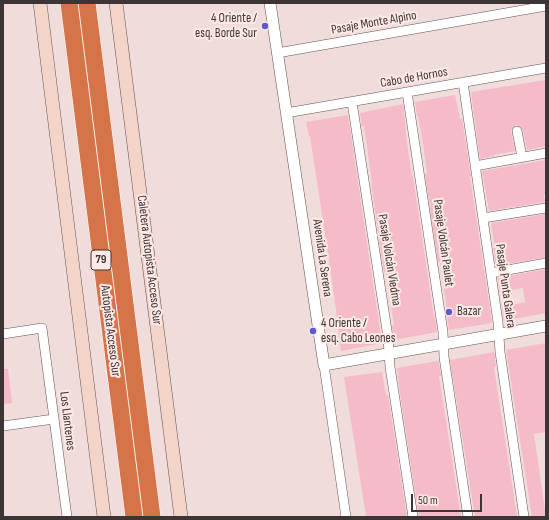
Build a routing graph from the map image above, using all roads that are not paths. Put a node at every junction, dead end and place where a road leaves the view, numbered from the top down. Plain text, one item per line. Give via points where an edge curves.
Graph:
1 (40, 3) edge
2 (68, 3) edge
3 (87, 3) edge
4 (116, 3) edge
5 (270, 3) edge
6 (546, 6) edge
7 (277, 53) junction
8 (546, 68) edge
9 (463, 82) junction
10 (408, 92) junction
11 (352, 102) junction
12 (286, 113) junction
13 (517, 131) dead end
14 (546, 152) edge
15 (522, 157) junction
16 (475, 166) junction
17 (546, 208) edge
18 (483, 218) junction
19 (546, 263) edge
20 (491, 273) junction
21 (546, 326) edge
22 (3, 334) edge
23 (499, 335) junction
24 (444, 344) junction
25 (390, 354) junction
26 (324, 366) junction
27 (54, 419) junction
28 (3, 426) edge
29 (67, 517) edge
30 (104, 517) edge
31 (134, 517) edge
32 (152, 517) edge
33 (181, 517) edge
34 (346, 517) edge
35 (412, 517) edge
36 (468, 517) edge
37 (524, 517) edge

1 - 30 main road
2 - 31 highway, Autopista Acceso Sur / 79
3 - 32 highway, Autopista Acceso Sur / 79
4 - 33 main road, Caletera Autopista Acceso Sur
5 - 7 street, Avenida La Serena
6 - 7 street, Pasaje Monte Alpino
7 - 12 street, Avenida La Serena
8 - 9 street, Cabo de Hornos
9 - 10 street, Cabo de Hornos
9 - 16 street, Pasaje Punta Galera
10 - 11 street, Cabo de Hornos
10 - 24 street, Pasaje Volcán Paulet
11 - 12 street, Cabo de Hornos
11 - 25 street, Pasaje Volcán Viedma
12 - 26 street, Avenida La Serena
13 - 15 street
14 - 15 street
15 - 16 street
16 - 18 street, Pasaje Punta Galera
17 - 18 street
18 - 20 street, Pasaje Punta Galera
19 - 20 street
20 - 23 street, Pasaje Punta Galera
21 - 23 street
22 - 27 street, Los Llantenes via 42,328
23 - 24 street
23 - 37 street, Pasaje Punta Galera
24 - 25 street
24 - 36 street, Pasaje Volcán Paulet
25 - 26 street
25 - 35 street, Pasaje Volcán Viedma
26 - 34 street, Avenida La Serena
27 - 28 street
27 - 29 street, Los Llantenes

